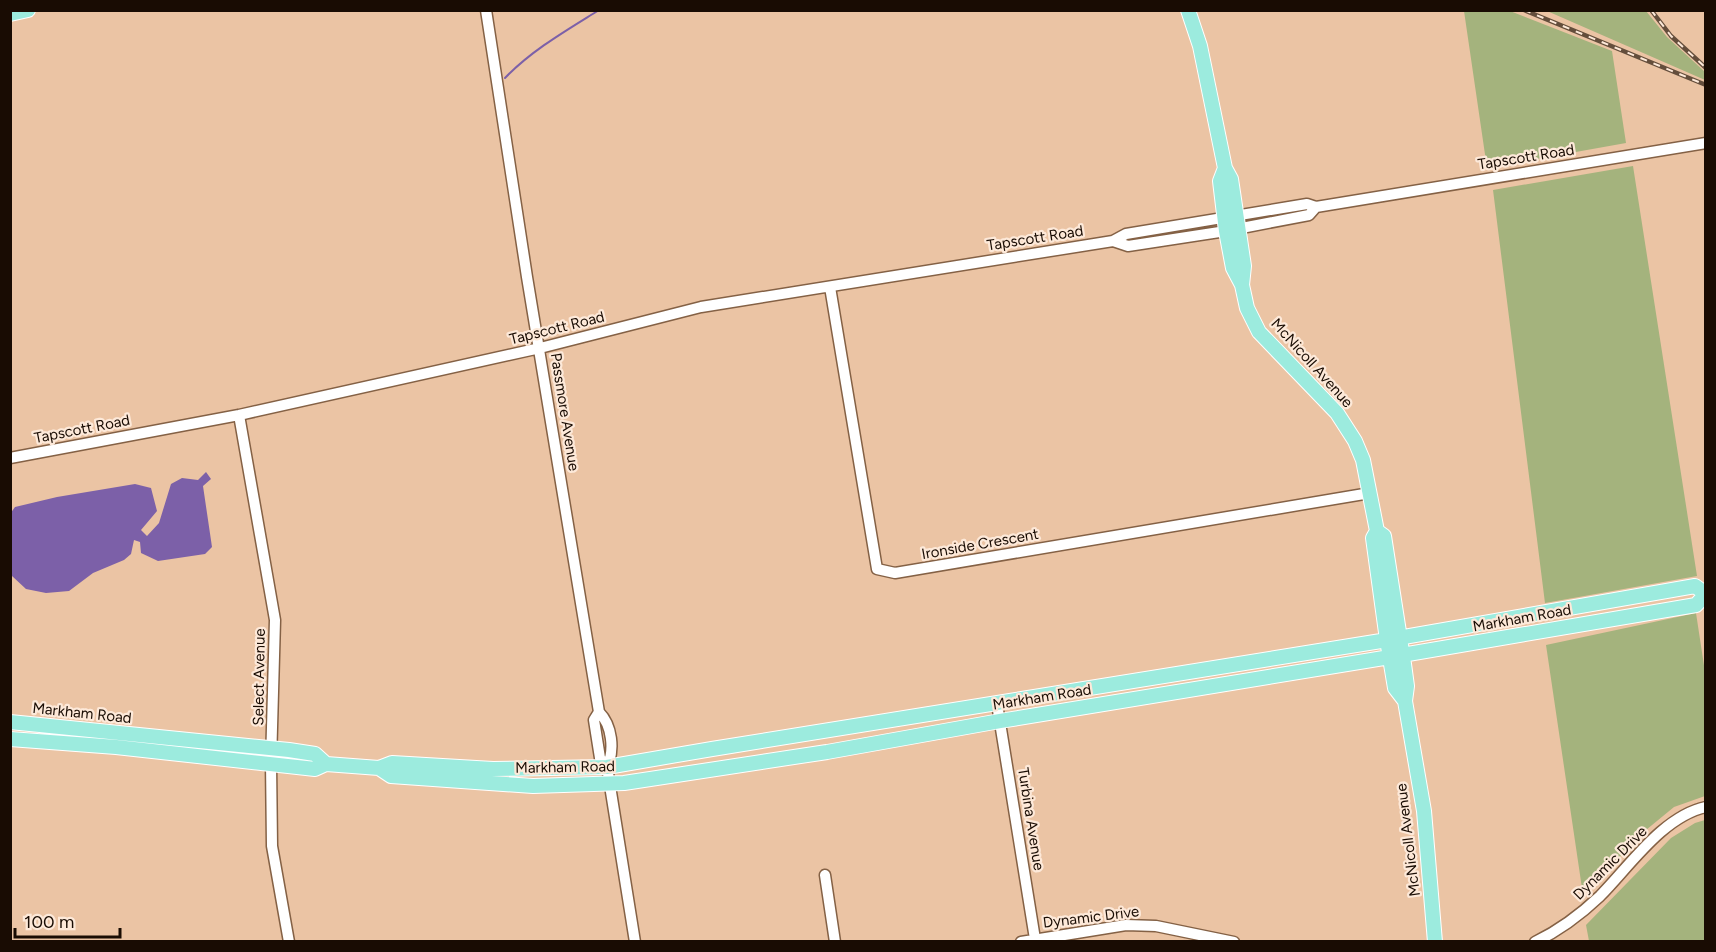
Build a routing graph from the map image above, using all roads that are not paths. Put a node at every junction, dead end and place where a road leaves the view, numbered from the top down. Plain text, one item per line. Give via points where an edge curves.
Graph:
1 (28, 10) edge
2 (486, 10) edge
3 (1188, 10) edge
4 (10, 14) edge
5 (1706, 143) edge
6 (1231, 223) junction
7 (830, 287) junction
8 (540, 348) junction
9 (239, 415) junction
10 (10, 458) edge
11 (1370, 493) junction
12 (1706, 594) edge
13 (1393, 639) junction
14 (1396, 656) junction
15 (997, 704) junction
16 (1000, 721) junction
17 (10, 722) edge
18 (10, 739) edge
19 (272, 748) junction
20 (271, 763) junction
21 (326, 764) junction
22 (607, 767) junction
23 (379, 768) junction
24 (609, 783) junction
25 (1706, 807) edge
26 (825, 875) dead end
27 (1035, 939) junction
28 (289, 942) edge
29 (634, 942) edge
30 (835, 942) edge
31 (1021, 942) edge
32 (1234, 942) edge
33 (1435, 942) edge
34 (1535, 942) edge

1 - 4 main road
2 - 8 street, Passmore Avenue
3 - 6 main road, McNicoll Avenue via 1200,46 1225,168 1231,179
5 - 6 street, Tapscott Road via 1316,207 1307,204
6 - 7 street, Tapscott Road via 1128,246 1113,241
6 - 11 main road, McNicoll Avenue via 1244,266 1242,285 1247,309 1259,332 1337,413 1363,460
7 - 8 street, Tapscott Road via 701,308
7 - 11 street, Ironside Crescent via 877,569 895,573
8 - 9 street, Tapscott Road
8 - 22 street, Passmore Avenue via 599,711 594,720 600,758
9 - 10 street, Tapscott Road
9 - 19 street, Select Avenue via 275,620
11 - 13 main road, McNicoll Avenue via 1377,531 1383,536
12 - 13 main road, Markham Road via 1695,586
12 - 14 main road, Markham Road via 1696,604
13 - 14 main road, McNicoll Avenue
13 - 15 main road, Markham Road
14 - 16 main road, Markham Road
14 - 33 main road, McNicoll Avenue via 1407,687 1405,701 1424,811
15 - 16 street, Turbina Avenue
15 - 22 main road, Markham Road
16 - 24 main road, Markham Road via 827,752
16 - 27 street, Turbina Avenue
17 - 19 main road, Markham Road
18 - 20 main road, Markham Road
19 - 20 street, Select Avenue
19 - 21 main road, Markham Road via 315,754
20 - 21 main road, Markham Road via 315,769
20 - 28 street, Select Avenue via 272,846
21 - 23 main road, Markham Road
22 - 23 main road, Markham Road via 493,769 392,762
22 - 24 street, Passmore Avenue
23 - 24 main road, Markham Road via 391,776 533,786
24 - 29 street, Passmore Avenue
25 - 34 street, Dynamic Drive via 1669,825 1579,915
26 - 30 street
27 - 31 street, Dynamic Drive
27 - 32 street, Dynamic Drive via 1126,925 1156,926

